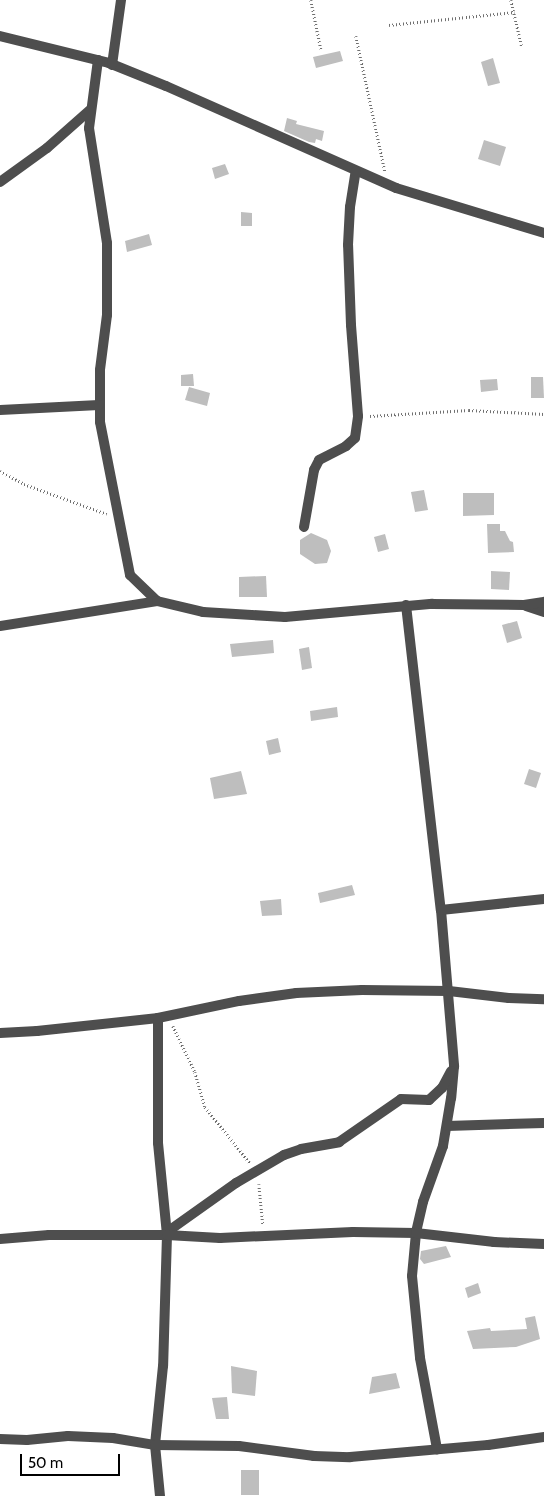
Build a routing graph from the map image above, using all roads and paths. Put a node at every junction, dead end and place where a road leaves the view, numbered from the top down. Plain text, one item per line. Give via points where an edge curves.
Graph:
1 (121, 0) edge
2 (311, 0) edge
3 (511, 0) edge
4 (514, 12) junction
5 (389, 25) dead end
6 (0, 36) edge
7 (356, 36) dead end
8 (320, 48) dead end
9 (522, 48) dead end
10 (98, 60) junction
11 (112, 64) junction
12 (90, 110) junction
13 (356, 172) junction
14 (0, 182) edge
15 (388, 185) junction
16 (544, 233) edge
17 (99, 405) junction
18 (0, 410) edge
19 (544, 414) edge
20 (358, 416) junction
21 (0, 471) edge
22 (118, 518) junction
23 (304, 527) dead end
24 (157, 601) junction
25 (544, 602) edge
26 (406, 605) junction
27 (524, 605) junction
28 (544, 612) edge
29 (0, 626) edge
30 (544, 898) edge
31 (441, 910) junction
32 (449, 991) junction
33 (544, 999) edge
34 (163, 1017) junction
35 (0, 1033) edge
36 (454, 1066) junction
37 (544, 1123) edge
38 (447, 1126) junction
39 (255, 1170) junction
40 (416, 1233) junction
41 (167, 1234) junction
42 (264, 1237) junction
43 (0, 1239) edge
44 (544, 1244) edge
45 (0, 1439) edge
46 (543, 1439) edge
47 (155, 1445) junction
48 (437, 1449) junction
49 (160, 1496) edge

1 - 11 street
2 - 8 path
3 - 4 path
4 - 5 path
4 - 9 path
6 - 10 street
7 - 15 path
10 - 11 street
10 - 12 street
11 - 13 street
12 - 14 street via 47,148
12 - 17 street via 90,142 106,244 106,315
13 - 15 street
13 - 20 street via 348,245
15 - 16 street
17 - 18 street
17 - 22 street
19 - 20 path via 469,410
20 - 23 street via 355,438 316,465
21 - 22 path via 33,488
22 - 24 street via 130,575
24 - 26 street via 203,612 277,617
24 - 29 street
25 - 27 street
26 - 27 street
26 - 31 street
27 - 28 street
30 - 31 street
31 - 32 street
32 - 33 street
32 - 34 street via 296,993
32 - 36 street
34 - 35 street
34 - 39 path via 195,1072 205,1107
34 - 41 street via 158,1143
36 - 38 street
36 - 39 street via 442,1088 430,1100 401,1099 339,1142 301,1149
37 - 38 street
38 - 40 street
39 - 41 street
39 - 42 path via 261,1190
40 - 42 street via 353,1232
40 - 44 street
40 - 48 street via 412,1276 415,1316
41 - 42 street
41 - 43 street via 49,1235
41 - 47 street via 163,1366
45 - 47 street via 68,1436 114,1438
46 - 48 street
47 - 48 street via 239,1446 314,1456 350,1457
47 - 49 street

